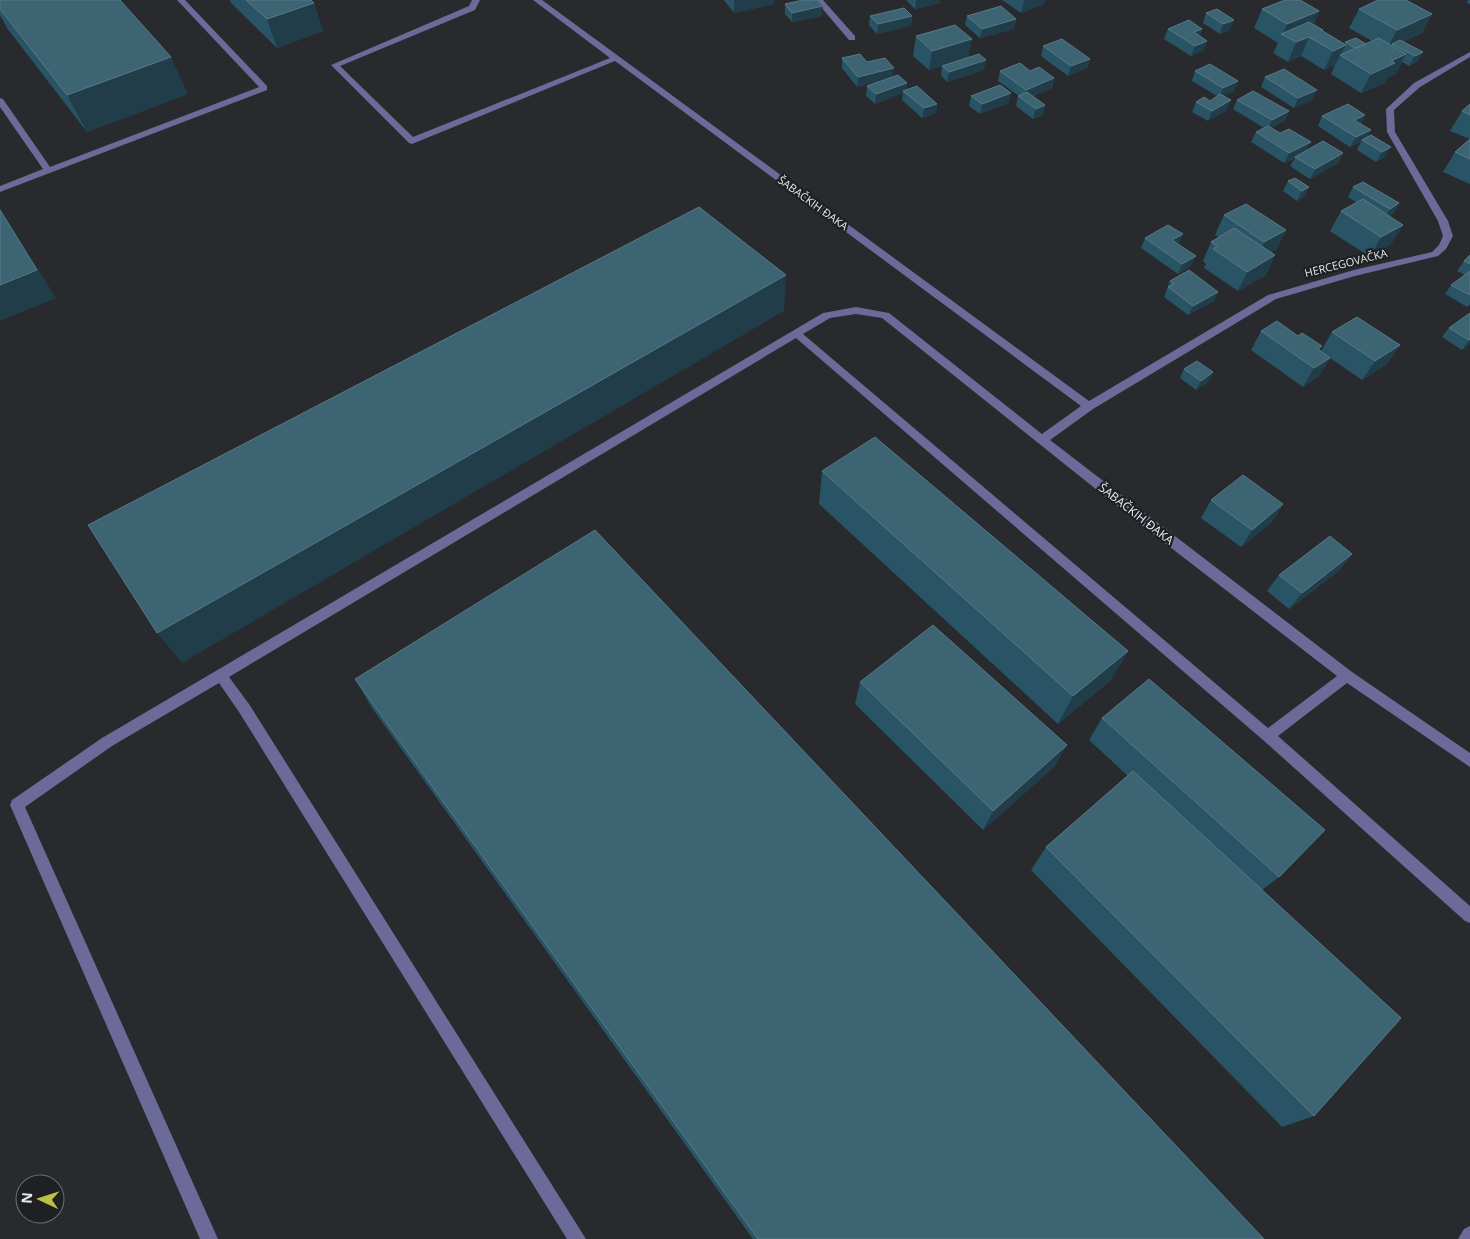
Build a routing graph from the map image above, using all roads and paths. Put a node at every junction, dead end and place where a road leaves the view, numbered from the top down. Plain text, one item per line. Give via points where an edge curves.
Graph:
1 (181, 0) edge
2 (476, 0) edge
3 (537, 0) edge
4 (819, 0) edge
5 (852, 38) dead end
6 (1470, 54) edge
7 (617, 58) junction
8 (0, 101) edge
9 (48, 170) junction
10 (0, 190) edge
11 (797, 334) junction
12 (1089, 406) junction
13 (1043, 439) junction
14 (221, 675) junction
15 (1347, 676) junction
16 (1268, 736) junction
17 (1470, 761) edge
18 (1470, 916) edge
19 (1470, 1235) edge
20 (208, 1239) edge
21 (577, 1239) edge
22 (1467, 1239) edge

1 - 9 street via 264,88
2 - 7 street via 472,8 335,65 412,141
3 - 7 street, ŠABAČKIH ĐAKA
4 - 5 street
6 - 12 street, HERCEGOVAČKA via 1419,85 1390,109 1391,132 1443,221 1448,236 1443,247 1435,254 1272,297
7 - 12 street, ŠABAČKIH ĐAKA
8 - 9 street
9 - 10 street
11 - 13 street, ŠABAČKIH ĐAKA via 827,315 841,311 870,310 885,315
11 - 14 street, ŠABAČKIH ĐAKA
11 - 16 street
12 - 13 street, HERCEGOVAČKA
13 - 15 street, ŠABAČKIH ĐAKA via 1126,507
14 - 20 street, ŠABAČKIH ĐAKA via 107,742 16,805
14 - 21 street
15 - 16 street
15 - 17 street, ŠABAČKIH ĐAKA
16 - 18 street
19 - 22 street

